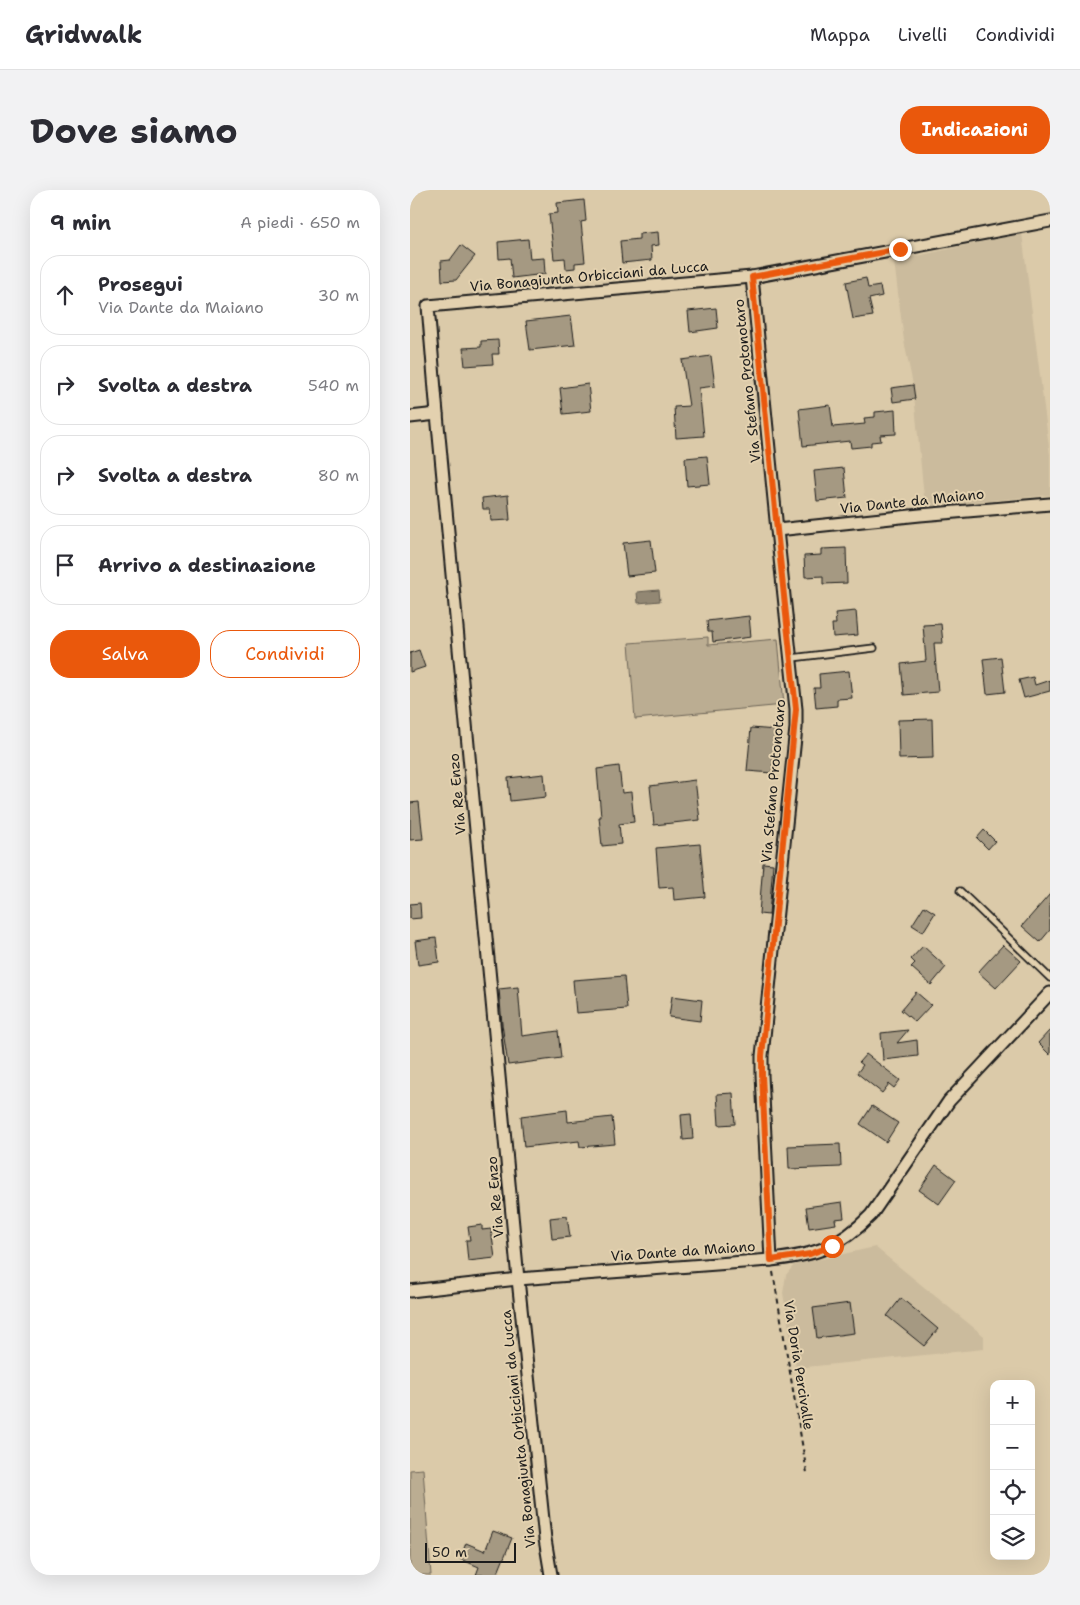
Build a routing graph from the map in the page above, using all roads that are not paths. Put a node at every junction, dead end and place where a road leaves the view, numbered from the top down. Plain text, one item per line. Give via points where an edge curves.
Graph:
1 (1050, 221) edge
2 (752, 277) junction
3 (428, 306) joint
4 (437, 414) junction
5 (410, 417) edge
6 (1050, 504) edge
7 (777, 530) junction
8 (874, 648) dead end
9 (792, 658) junction
10 (960, 891) dead end
11 (1050, 978) edge
12 (1050, 993) edge
13 (771, 1260) junction
14 (518, 1279) junction
15 (410, 1292) edge
16 (551, 1575) edge

1 - 2 street, Via Bonagiunta Orbicciani da Lucca
2 - 3 street, Via Bonagiunta Orbicciani da Lucca
2 - 7 street, Via Stefano Protonotaro
3 - 4 street, Via Re Enzo
4 - 5 street
4 - 14 street, Via Re Enzo
6 - 7 street, Via Dante da Maiano
7 - 9 street, Via Stefano Protonotaro
8 - 9 lane
9 - 13 street, Via Stefano Protonotaro via 796,728 762,1056
10 - 11 lane
12 - 13 street, Via Dante da Maiano via 949,1101 871,1215 857,1229 832,1246 810,1254
13 - 14 street, Via Dante da Maiano
14 - 15 street, Via Dante da Maiano
14 - 16 street, Via Bonagiunta Orbicciani da Lucca

